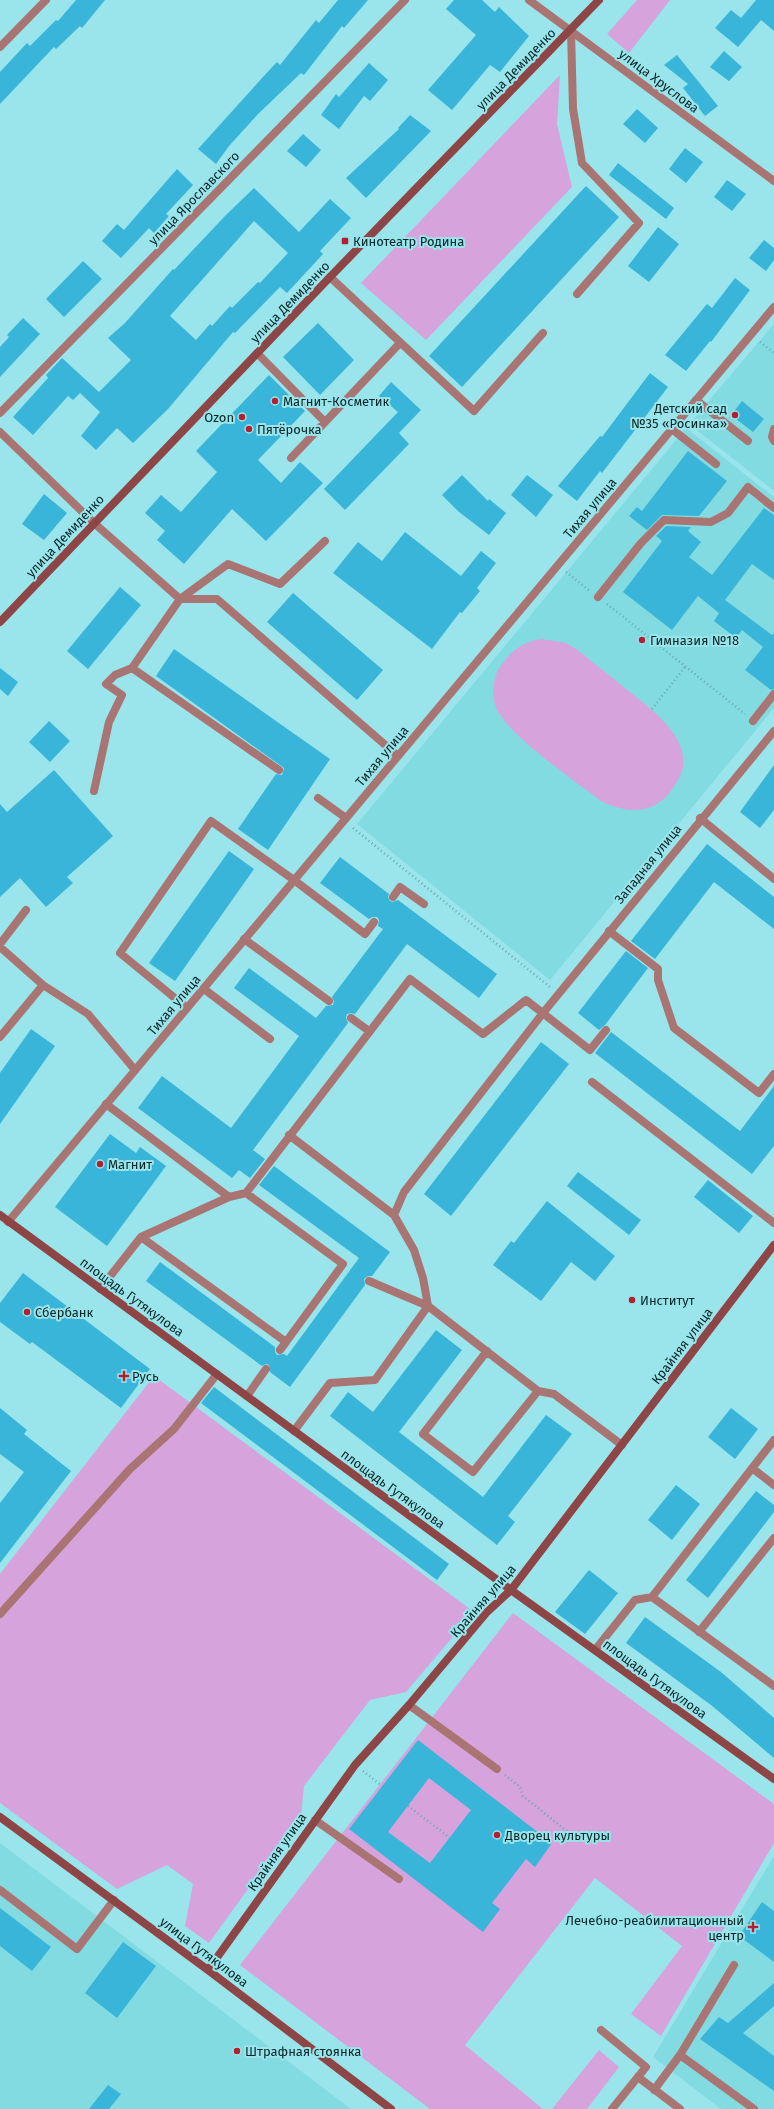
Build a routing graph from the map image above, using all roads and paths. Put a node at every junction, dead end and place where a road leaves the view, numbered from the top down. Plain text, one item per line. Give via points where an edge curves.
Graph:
1 (46, 0) edge
2 (405, 0) edge
3 (529, 0) edge
4 (599, 0) edge
5 (571, 30) junction
6 (0, 47) edge
7 (774, 181) edge
8 (330, 277) junction
9 (577, 294) dead end
10 (774, 307) edge
11 (543, 333) dead end
12 (756, 339) dead end
13 (400, 343) junction
14 (257, 353) junction
15 (774, 353) edge
16 (696, 400) junction
17 (0, 413) edge
18 (325, 422) junction
19 (672, 429) junction
20 (774, 429) edge
21 (0, 432) edge
22 (774, 440) edge
23 (748, 441) dead end
24 (291, 458) dead end
25 (716, 464) dead end
26 (774, 508) edge
27 (94, 523) junction
28 (325, 541) dead end
29 (558, 565) junction
30 (598, 597) junction
31 (180, 599) junction
32 (0, 622) edge
33 (685, 667) junction
34 (132, 668) junction
35 (774, 694) edge
36 (652, 709) dead end
37 (753, 721) joint
38 (774, 731) edge
39 (398, 756) junction
40 (279, 770) dead end
41 (94, 791) dead end
42 (318, 798) dead end
43 (346, 818) junction
44 (700, 818) junction
45 (351, 826) dead end
46 (774, 879) edge
47 (294, 880) junction
48 (393, 897) dead end
49 (424, 904) dead end
50 (26, 910) dead end
51 (374, 922) dead end
52 (609, 931) junction
53 (244, 939) junction
54 (0, 946) edge
55 (43, 984) junction
56 (551, 988) dead end
57 (204, 989) junction
58 (329, 1001) dead end
59 (187, 1008) junction
60 (543, 1013) junction
61 (352, 1018) dead end
62 (606, 1030) dead end
63 (369, 1031) junction
64 (0, 1037) edge
65 (270, 1039) dead end
66 (135, 1070) junction
67 (774, 1074) edge
68 (592, 1082) dead end
69 (106, 1104) junction
70 (289, 1135) junction
71 (246, 1193) junction
72 (229, 1197) junction
73 (0, 1215) edge
74 (394, 1215) junction
75 (8, 1222) junction
76 (774, 1223) edge
77 (141, 1237) junction
78 (774, 1245) edge
79 (343, 1264) junction
80 (351, 1268) dead end
81 (368, 1281) dead end
82 (100, 1289) junction
83 (428, 1306) junction
84 (286, 1342) junction
85 (280, 1350) dead end
86 (487, 1351) junction
87 (266, 1369) dead end
88 (217, 1374) junction
89 (538, 1391) junction
90 (247, 1396) junction
91 (294, 1431) junction
92 (774, 1440) edge
93 (622, 1445) junction
94 (752, 1468) junction
95 (774, 1485) edge
96 (774, 1538) edge
97 (511, 1590) junction
98 (652, 1597) junction
99 (0, 1614) edge
100 (699, 1632) junction
101 (595, 1650) junction
102 (774, 1686) edge
103 (409, 1705) junction
104 (355, 1765) junction
105 (497, 1769) joint
106 (774, 1779) edge
107 (382, 1786) dead end
108 (408, 1806) dead end
109 (0, 1817) edge
110 (315, 1820) junction
111 (450, 1838) dead end
112 (578, 1840) dead end
113 (400, 1879) dead end
114 (0, 1890) edge
115 (114, 1900) junction
116 (734, 1965) dead end
117 (208, 1970) junction
118 (601, 2030) dead end
119 (680, 2055) junction
120 (638, 2077) junction
121 (654, 2090) junction
122 (391, 2109) edge
123 (612, 2109) edge
124 (680, 2109) edge
125 (754, 2109) edge

1 - 6 street
2 - 17 street, улица Ярославского
3 - 5 street, улица Хруслова
4 - 5 street, улица Демиденко
5 - 7 street, улица Хруслова
5 - 8 street, улица Демиденко
5 - 9 street via 573,109 582,163 639,223
8 - 13 street
8 - 14 street, улица Демиденко
10 - 16 street, Тихая улица
11 - 13 street via 474,412
12 - 15 path
13 - 18 street
14 - 18 street
14 - 27 street, улица Демиденко
16 - 19 street, Тихая улица
16 - 23 street
18 - 24 street
19 - 25 street
19 - 29 street, Тихая улица
20 - 22 street
21 - 27 street
26 - 30 street via 748,487 728,513 711,522 664,520 641,543
27 - 31 street
27 - 32 street, улица Демиденко
28 - 31 street via 280,584 228,564
29 - 30 path
29 - 39 street, Тихая улица
30 - 33 path
31 - 34 street
31 - 39 street via 217,599
33 - 36 path
33 - 37 path
34 - 40 street
34 - 41 street via 115,675 106,684 122,695 109,722
35 - 37 street
38 - 44 street, Западная улица
39 - 43 street, Тихая улица
42 - 43 street
43 - 47 street, Тихая улица
44 - 46 street
44 - 52 street, Западная улица
45 - 56 path
47 - 51 street via 365,934
47 - 53 street, Тихая улица
47 - 59 street via 211,821 120,953
48 - 49 street via 400,887
50 - 54 street
52 - 60 street, Западная улица
52 - 67 street via 658,969 658,980 674,1028 759,1093
53 - 57 street, Тихая улица
53 - 58 street
54 - 55 street
55 - 64 street
55 - 66 street via 88,1014
57 - 59 street, Тихая улица
57 - 65 street
59 - 66 street, Тихая улица
60 - 62 street via 590,1050
60 - 63 street via 526,1000 483,1034 410,979
60 - 74 street, Западная улица via 404,1192
61 - 63 street
63 - 70 street
66 - 69 street, Тихая улица
68 - 76 street
69 - 72 street
69 - 75 street, Тихая улица
70 - 71 street
70 - 74 street
71 - 72 street
71 - 79 street
72 - 77 street
73 - 75 street, площадь Гутякулова
74 - 83 street via 414,1250
75 - 82 street, площадь Гутякулова
77 - 82 street
77 - 84 street
78 - 93 street, Крайняя улица
79 - 80 street
79 - 84 street
81 - 83 street
82 - 88 street, площадь Гутякулова
83 - 86 street
83 - 91 street via 375,1380 330,1383
84 - 85 street
86 - 89 street
86 - 89 street via 423,1434 473,1472
87 - 90 street
88 - 90 street, площадь Гутякулова
88 - 99 street via 174,1429 130,1469
89 - 93 street via 554,1394
90 - 91 street, площадь Гутякулова
91 - 97 street, площадь Гутякулова
92 - 94 street
93 - 97 street, Крайняя улица
94 - 95 street
94 - 98 street
96 - 100 street
97 - 101 street, площадь Гутякулова
97 - 103 street, Крайняя улица via 487,1612
98 - 100 street
98 - 101 street via 635,1600
100 - 102 street
101 - 106 street, площадь Гутякулова
103 - 104 street, Крайняя улица
103 - 105 street
104 - 107 path
104 - 110 street, Крайняя улица
105 - 112 path via 520,1787 523,1796
108 - 111 path
109 - 115 street, улица Гутякулова
110 - 113 street
110 - 117 street, Крайняя улица
114 - 115 street via 77,1949
115 - 117 street, улица Гутякулова
116 - 119 street
117 - 122 street, улица Гутякулова
118 - 120 street via 646,2067
119 - 121 street
119 - 125 street
120 - 121 street
120 - 123 street
121 - 124 street

